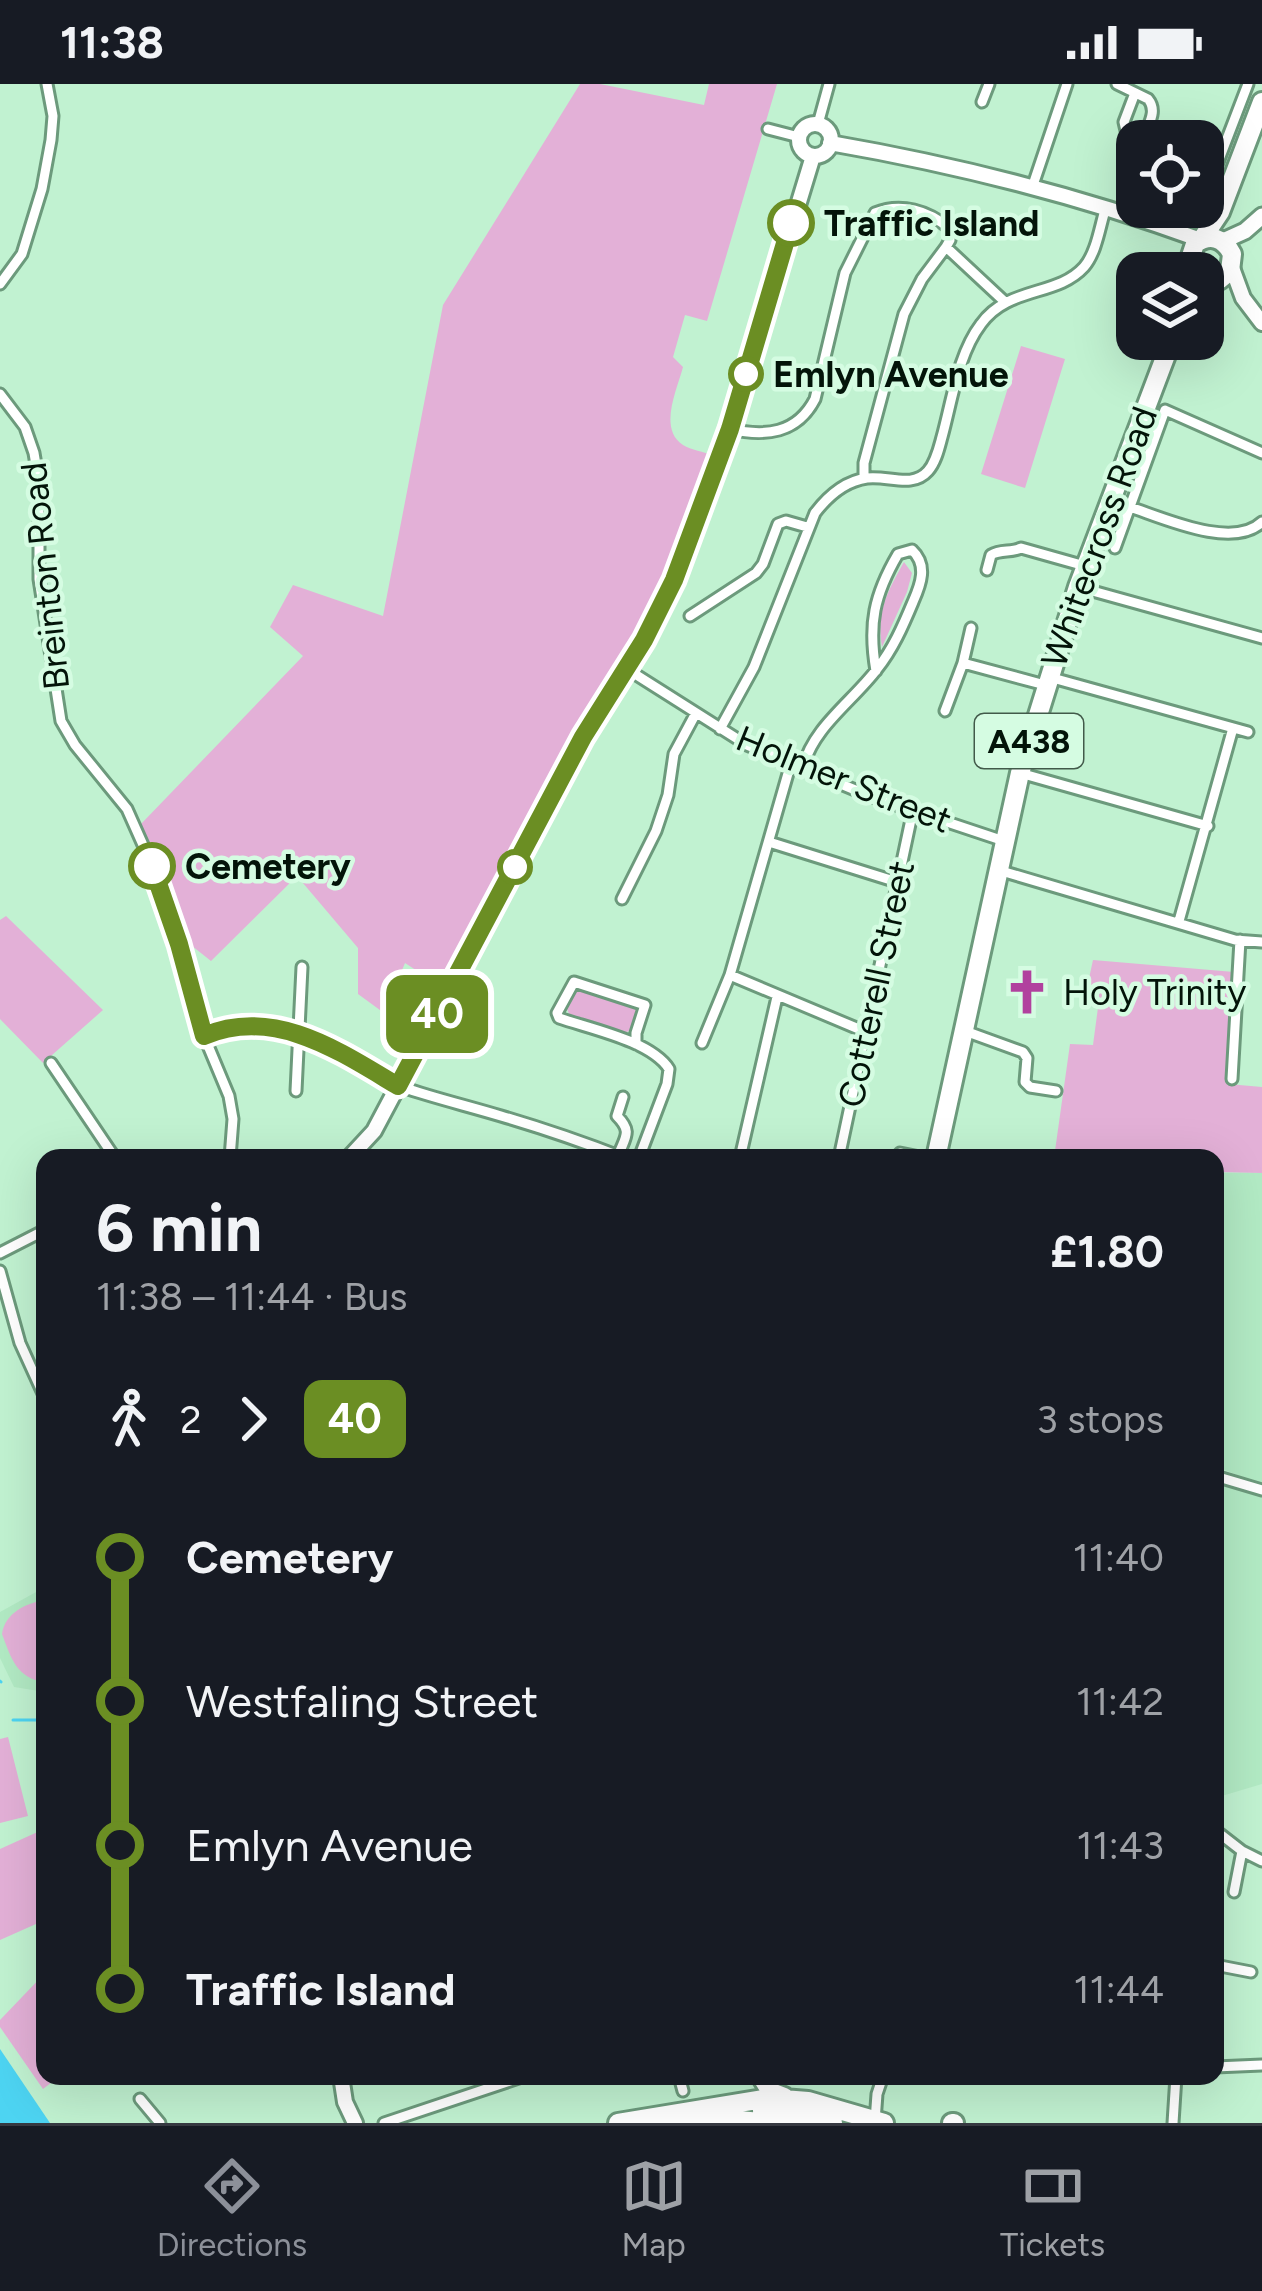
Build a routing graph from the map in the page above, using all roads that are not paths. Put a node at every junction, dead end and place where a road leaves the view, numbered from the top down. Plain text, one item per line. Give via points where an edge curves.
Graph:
1 (47, 84) edge
2 (829, 84) edge
3 (989, 84) edge
4 (1067, 84) edge
5 (1117, 84) edge
6 (1249, 84) edge
7 (1135, 94) junction
8 (982, 102) dead end
9 (1262, 102) edge
10 (818, 124) junction
11 (768, 129) dead end
12 (799, 137) junction
13 (830, 143) junction
14 (1224, 147) edge
15 (813, 156) junction
16 (1033, 185) junction
17 (1106, 206) junction
18 (1116, 209) edge
19 (1262, 216) edge
20 (1169, 228) edge
21 (946, 247) junction
22 (1196, 252) edge
23 (1211, 252) edge
24 (1220, 252) edge
25 (1224, 279) edge
26 (0, 284) edge
27 (1005, 302) junction
28 (1262, 323) edge
29 (1166, 360) edge
30 (0, 394) edge
31 (730, 429) junction
32 (1262, 453) edge
33 (1139, 454) junction
34 (864, 478) junction
35 (1130, 507) junction
36 (1262, 522) edge
37 (807, 527) junction
38 (1115, 548) dead end
39 (1086, 566) junction
40 (987, 570) dead end
41 (1078, 587) junction
42 (690, 616) dead end
43 (970, 628) dead end
44 (1262, 638) edge
45 (963, 663) junction
46 (627, 669) junction
47 (876, 670) junction
48 (1047, 681) junction
49 (945, 711) dead end
50 (696, 713) junction
51 (1233, 728) junction
52 (720, 729) junction
53 (1248, 732) dead end
54 (797, 765) junction
55 (1020, 773) junction
56 (913, 810) junction
57 (1208, 826) junction
58 (1004, 841) junction
59 (769, 842) junction
60 (998, 871) junction
61 (897, 882) junction
62 (622, 899) dead end
63 (1179, 921) junction
64 (1238, 940) junction
65 (1262, 941) edge
66 (302, 967) dead end
67 (730, 975) junction
68 (777, 997) junction
69 (964, 1031) junction
70 (866, 1032) junction
71 (299, 1033) junction
72 (204, 1036) junction
73 (702, 1043) dead end
74 (636, 1045) junction
75 (51, 1063) dead end
76 (1232, 1079) dead end
77 (398, 1086) junction
78 (296, 1090) dead end
79 (1056, 1091) dead end
80 (623, 1097) dead end
81 (109, 1149) edge
82 (231, 1149) edge
83 (358, 1149) edge
84 (587, 1149) edge
85 (623, 1149) edge
86 (642, 1149) edge
87 (742, 1149) edge
88 (841, 1149) edge
89 (938, 1149) edge
90 (36, 1235) edge
91 (0, 1253) edge
92 (0, 1271) edge
93 (36, 1378) edge
94 (1224, 1479) edge
95 (1262, 1490) edge
96 (1224, 1837) edge
97 (1242, 1851) junction
98 (1262, 1861) edge
99 (1231, 1884) dead end
100 (1224, 1967) edge
101 (1251, 1972) dead end
102 (1262, 2065) edge
103 (1224, 2067) edge
104 (342, 2085) edge
105 (498, 2085) edge
106 (681, 2085) edge
107 (750, 2085) edge
108 (767, 2085) edge
109 (880, 2085) edge
110 (1175, 2085) edge
111 (683, 2091) dead end
112 (140, 2099) dead end
113 (789, 2099) junction
114 (750, 2100) junction
115 (879, 2122) edge
116 (160, 2123) edge
117 (355, 2123) edge
118 (385, 2123) edge
119 (618, 2123) edge
120 (674, 2123) edge
121 (773, 2123) edge
122 (833, 2123) edge
123 (1173, 2123) edge

1 - 26 street via 51,140 41,189 22,254
2 - 10 street
3 - 8 street
4 - 16 street
5 - 7 street
6 - 14 street
7 - 7 street via 1153,112 1136,138 1124,122
9 - 23 highway
10 - 12 street
10 - 13 street
11 - 12 street
12 - 15 street
13 - 15 street
13 - 16 street
15 - 31 street
16 - 17 street
17 - 18 street
17 - 27 street via 1083,268
19 - 24 main road
20 - 22 street
21 - 27 street
21 - 31 street via 949,228 934,216 899,208 875,213 845,273 810,408 780,431
21 - 34 street via 904,314
25 - 28 street
27 - 34 street via 969,345 926,474
29 - 33 highway, Whitecross Road / A438
30 - 72 street, Breinton Road via 34,453 39,579 61,721 127,809 155,872
31 - 46 street via 674,580
32 - 33 street via 1165,410
33 - 35 street
33 - 39 highway, Whitecross Road / A438
34 - 37 street via 824,501
35 - 36 street via 1219,532 1243,533
35 - 38 street
37 - 42 street via 778,524 756,573
37 - 52 street via 754,667
39 - 40 street via 1021,548 997,551
39 - 41 highway, Whitecross Road / A438
41 - 44 street
41 - 48 highway, Whitecross Road / A438
43 - 45 street
45 - 48 street
45 - 49 street
46 - 50 street, Holmer Street
46 - 77 street
47 - 47 street via 877,597 898,554 912,550 922,561 918,591
47 - 54 street
48 - 51 street
48 - 55 highway, Whitecross Road / A438
50 - 52 street, Holmer Street
50 - 62 street via 674,754 656,831
51 - 53 street
51 - 57 street
52 - 54 street, Holmer Street
54 - 56 street, Holmer Street
54 - 59 street
55 - 57 street
55 - 58 highway, Whitecross Road / A438
56 - 58 street, Holmer Street
56 - 61 street, Cotterell Street
57 - 63 street
58 - 60 highway, Whitecross Road / A438
59 - 61 street
59 - 67 street
60 - 63 street
60 - 69 highway, Whitecross Road / A438
61 - 70 street, Cotterell Street
63 - 64 street
64 - 65 street
64 - 76 street
66 - 71 street
67 - 68 street
67 - 73 street
68 - 70 street
68 - 87 street
69 - 79 street via 1024,1052 1025,1082
69 - 89 highway, Whitecross Road / A438
70 - 88 street, Cotterell Street
71 - 72 street via 253,1026
71 - 77 street
71 - 78 street
72 - 82 street, Breinton Road via 229,1096
74 - 74 street via 557,1016 574,982 645,1005
74 - 86 street via 669,1069
75 - 81 street
77 - 83 street
77 - 84 street
80 - 85 street
90 - 91 street
92 - 93 street
94 - 95 street
96 - 97 street
97 - 98 street
97 - 99 street
100 - 101 street
102 - 103 street
104 - 117 street
105 - 118 street
106 - 111 street
107 - 114 highway
108 - 113 highway
109 - 115 street
110 - 123 street
112 - 116 street
113 - 114 highway
113 - 115 highway
114 - 119 highway
114 - 122 highway via 764,2111
120 - 121 highway

